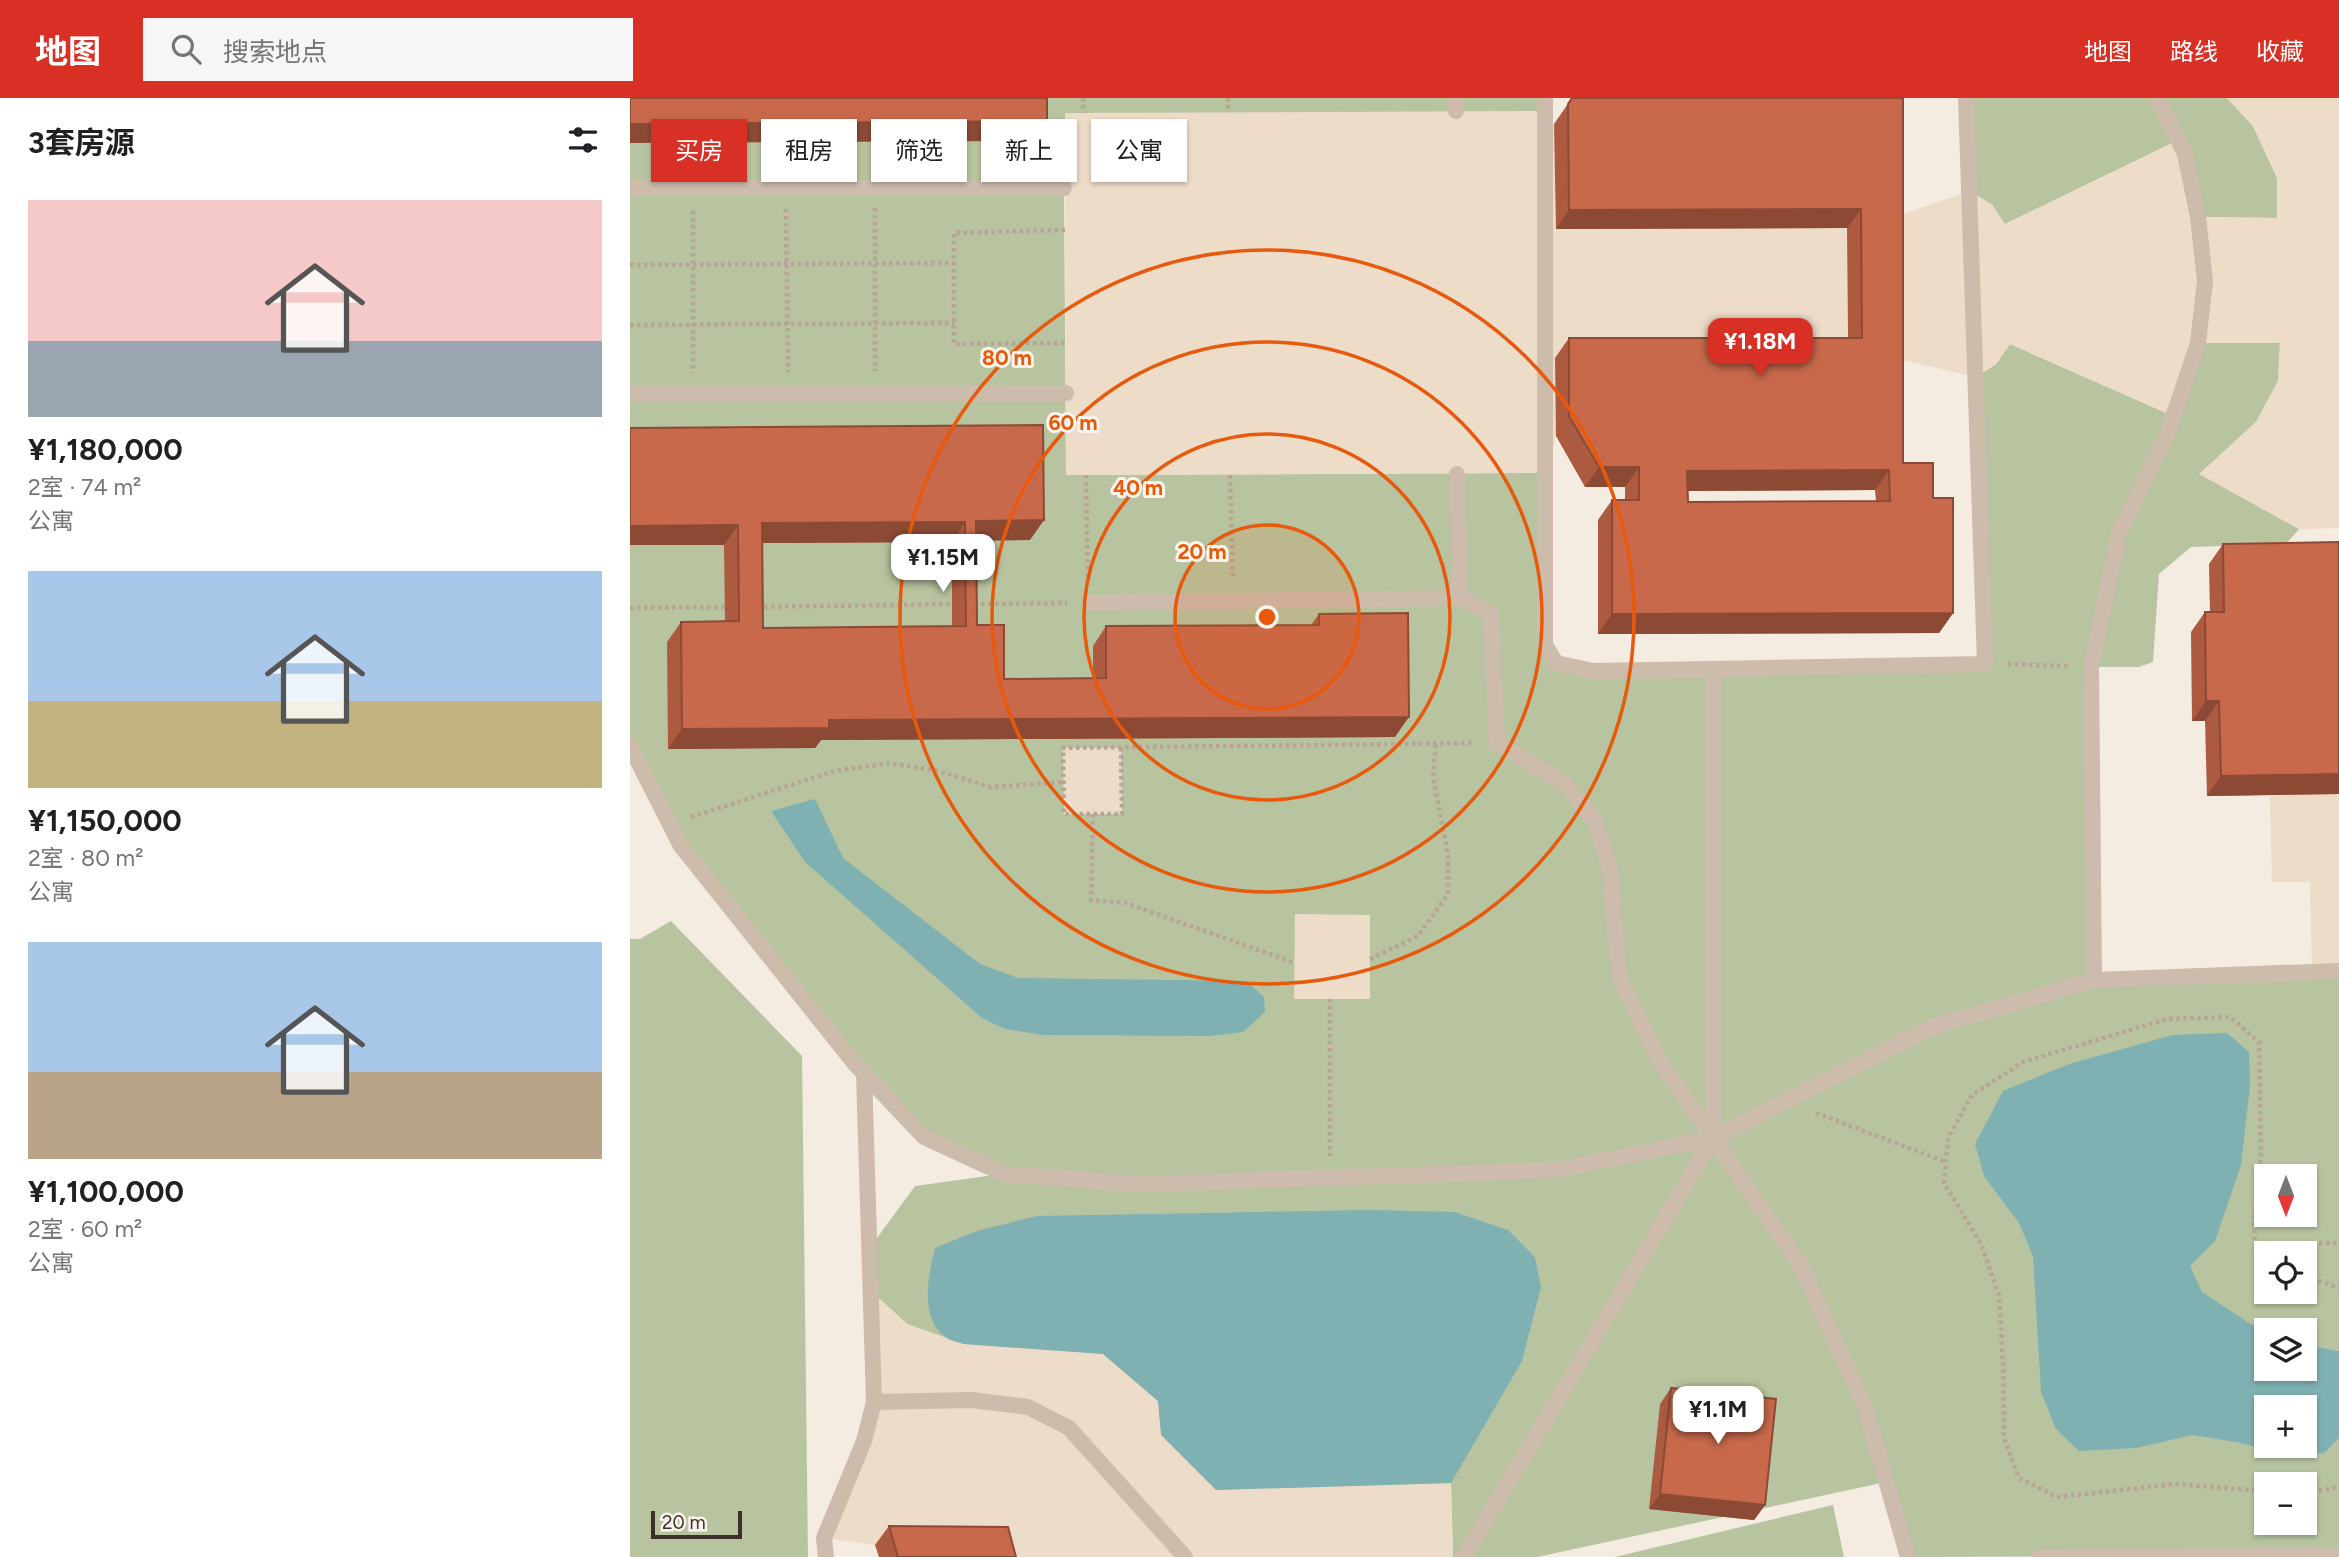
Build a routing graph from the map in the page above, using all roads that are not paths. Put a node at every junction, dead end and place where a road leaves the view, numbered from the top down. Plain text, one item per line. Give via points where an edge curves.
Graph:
1 (1545, 98) edge
2 (1966, 98) edge
3 (2157, 98) edge
4 (630, 188) edge
5 (1064, 188) dead end
6 (1066, 393) dead end
7 (630, 394) edge
8 (1457, 474) dead end
9 (1460, 597) junction
10 (1089, 603) road end
11 (1713, 670) junction
12 (630, 746) edge
13 (2339, 971) edge
14 (2094, 980) junction
15 (864, 1073) junction
16 (1713, 1138) junction
17 (874, 1402) junction
18 (2339, 1555) edge
19 (826, 1557) edge
20 (1185, 1557) edge
21 (1464, 1557) edge
22 (1908, 1557) edge
23 (2040, 1557) edge

1 - 11 lane via 1545,645 1556,663 1593,671
2 - 11 lane via 1985,664
3 - 14 lane via 2185,154 2205,281 2198,343 2167,435 2119,533 2091,667
4 - 5 lane
6 - 7 lane
8 - 9 lane
9 - 10 lane
9 - 16 lane via 1491,614 1497,743 1564,783 1595,820 1610,870 1619,976 1659,1060
11 - 16 lane
12 - 15 lane via 681,846
13 - 14 lane
14 - 16 lane via 1932,1027
15 - 16 lane via 924,1136 1004,1174 1141,1184 1556,1170
15 - 17 lane
16 - 21 lane
16 - 22 lane via 1801,1266 1865,1406
17 - 19 lane via 864,1441 824,1538
17 - 20 lane via 972,1400 1028,1406 1069,1428
18 - 23 lane

